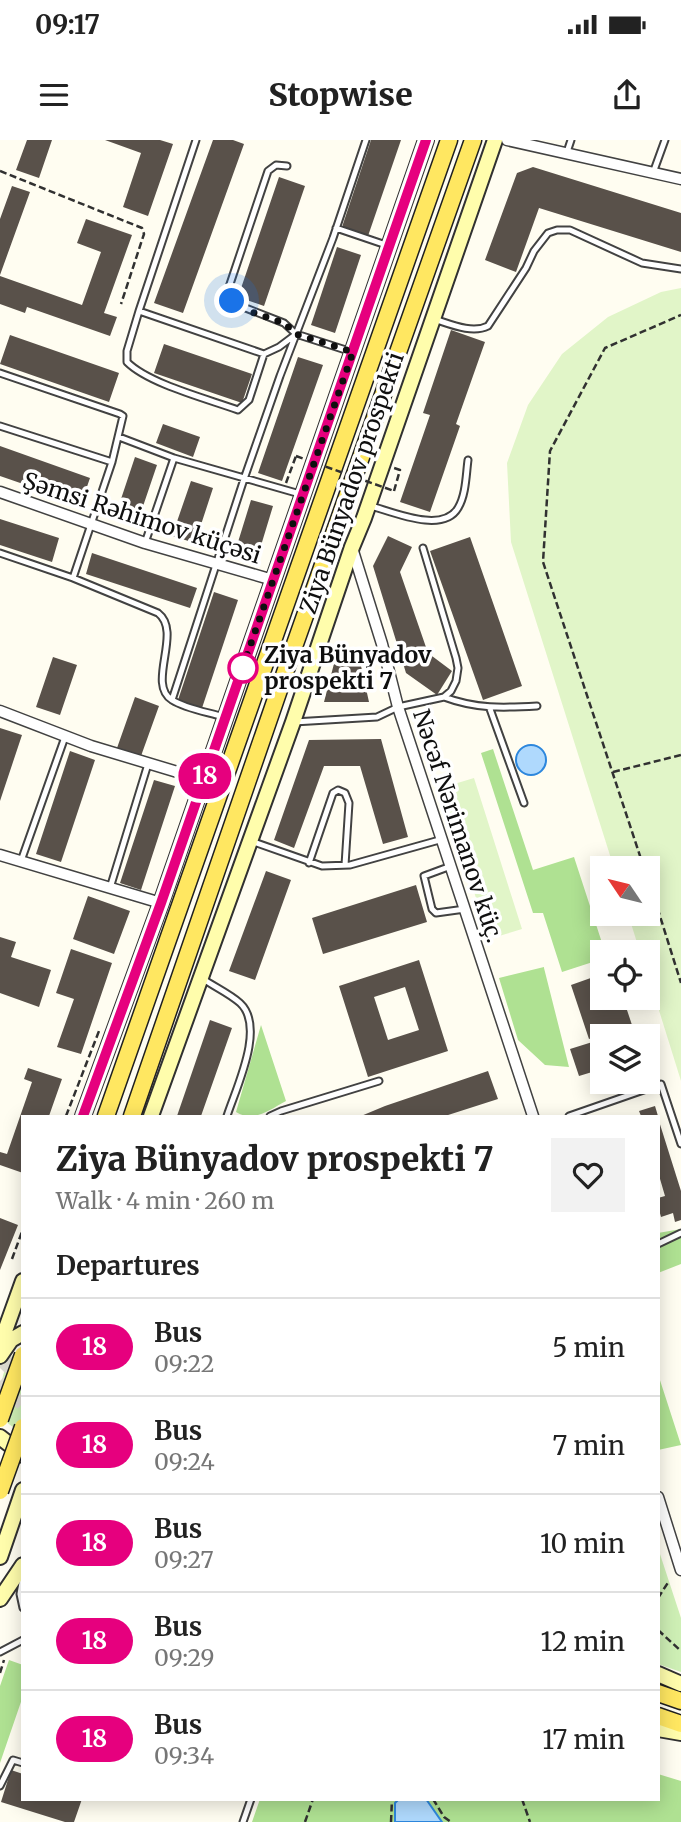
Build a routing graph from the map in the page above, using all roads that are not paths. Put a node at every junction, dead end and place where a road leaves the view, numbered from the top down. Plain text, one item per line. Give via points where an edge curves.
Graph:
1 (196, 140) edge
2 (366, 140) edge
3 (426, 140) edge
4 (449, 140) edge
5 (473, 140) edge
6 (495, 140) edge
7 (507, 140) edge
8 (571, 140) edge
9 (665, 140) edge
10 (567, 152) junction
11 (287, 166) dead end
12 (653, 173) junction
13 (681, 179) edge
14 (336, 228) junction
15 (389, 246) junction
16 (681, 269) edge
17 (139, 312) junction
18 (434, 319) junction
19 (296, 334) junction
20 (353, 352) junction
21 (264, 354) junction
22 (0, 373) edge
23 (0, 426) edge
24 (119, 437) junction
25 (174, 458) junction
26 (468, 460) dead end
27 (112, 462) junction
28 (244, 479) junction
29 (0, 492) edge
30 (304, 495) junction
31 (368, 505) junction
32 (91, 525) junction
33 (145, 543) junction
34 (352, 547) junction
35 (423, 548) dead end
36 (0, 553) edge
37 (215, 564) junction
38 (73, 578) junction
39 (273, 580) junction
40 (444, 697) junction
41 (172, 701) junction
42 (537, 706) dead end
43 (398, 707) junction
44 (490, 709) junction
45 (0, 712) edge
46 (225, 718) junction
47 (293, 722) junction
48 (65, 737) junction
49 (148, 763) junction
50 (204, 780) junction
51 (523, 803) dead end
52 (443, 839) junction
53 (250, 841) junction
54 (0, 855) edge
55 (21, 861) junction
56 (309, 863) junction
57 (345, 865) junction
58 (452, 866) junction
59 (110, 888) junction
60 (161, 903) junction
61 (465, 909) junction
62 (201, 978) junction
63 (379, 1081) dead end
64 (83, 1115) edge
65 (106, 1115) edge
66 (132, 1115) edge
67 (151, 1115) edge
68 (227, 1115) edge
69 (272, 1115) edge
70 (533, 1115) edge
71 (572, 1115) edge
72 (681, 1144) edge
73 (681, 1233) edge
74 (660, 1243) edge
75 (21, 1285) edge
76 (4, 1319) edge
77 (21, 1326) edge
78 (21, 1334) edge
79 (0, 1345) edge
80 (0, 1356) edge
81 (21, 1361) edge
82 (0, 1419) edge
83 (21, 1433) edge
84 (0, 1434) edge
85 (21, 1442) edge
86 (21, 1453) edge
87 (0, 1492) edge
88 (21, 1496) edge
89 (660, 1503) edge
90 (0, 1557) edge
91 (21, 1568) edge
92 (681, 1570) edge
93 (0, 1598) edge
94 (21, 1641) edge
95 (0, 1652) edge
96 (660, 1675) edge
97 (681, 1684) edge
98 (660, 1694) edge
99 (681, 1701) edge
100 (660, 1717) edge
101 (681, 1724) edge
102 (660, 1728) edge
103 (681, 1733) edge
104 (21, 1762) edge
105 (0, 1786) edge
106 (250, 1801) edge
107 (243, 1822) edge

1 - 17 lane
2 - 14 lane
3 - 15 main road, Ziya Bünyadov prospekti
4 - 65 main road, Ziya Bünyadov prospekti
5 - 66 main road, Ziya Bünyadov prospekti
6 - 18 main road, Ziya Bünyadov prospekti
7 - 10 street
8 - 10 lane
9 - 12 lane
10 - 12 street
11 - 19 lane via 276,165 268,171 229,293 238,305 284,323
12 - 13 street
14 - 15 lane
14 - 19 lane
15 - 20 main road, Ziya Bünyadov prospekti
16 - 18 lane via 642,263 570,230 557,230 548,233 534,251 488,326 469,329
17 - 21 lane
17 - 21 lane via 127,351 127,362 135,370 238,410 249,400
18 - 31 main road, Ziya Bünyadov prospekti
19 - 20 lane
19 - 21 lane
19 - 28 lane
20 - 30 main road, Ziya Bünyadov prospekti
22 - 24 lane via 120,414
23 - 27 lane
24 - 25 lane
24 - 27 lane
25 - 28 lane
25 - 33 lane
26 - 31 lane via 463,495 451,516 423,521
27 - 32 lane
28 - 30 lane
28 - 37 lane
29 - 32 street, Şəmsi Rəhimov küçəsi
30 - 39 main road, Ziya Bünyadov prospekti
31 - 34 main road, Ziya Bünyadov prospekti
32 - 33 street, Şəmsi Rəhimov küçəsi
32 - 38 lane
33 - 37 street, Şəmsi Rəhimov küçəsi
34 - 43 street, Nəcəf Nərimanov küç.
34 - 47 main road, Ziya Bünyadov prospekti
35 - 40 lane via 458,668 451,691
36 - 38 lane
37 - 39 street, Şəmsi Rəhimov küçəsi
37 - 41 lane
38 - 41 lane via 165,618 162,686
39 - 46 main road, Ziya Bünyadov prospekti
40 - 43 lane
40 - 44 lane
41 - 46 lane
42 - 44 lane
43 - 47 lane via 364,719
43 - 52 street, Nəcəf Nərimanov küç.
44 - 51 lane
45 - 48 street
46 - 50 main road, Ziya Bünyadov prospekti
47 - 53 main road, Ziya Bünyadov prospekti
48 - 49 street
48 - 55 lane
49 - 50 street
49 - 59 lane
50 - 60 main road, Ziya Bünyadov prospekti
52 - 57 lane
52 - 58 street, Nəcəf Nərimanov küç.
53 - 56 lane
53 - 62 main road, Ziya Bünyadov prospekti
54 - 55 street
55 - 59 street
56 - 57 lane
56 - 57 lane via 333,793 338,790 349,803
58 - 61 street, Nəcəf Nərimanov küç.
58 - 61 lane via 424,876 432,909 436,913
59 - 60 street
60 - 64 main road, Ziya Bünyadov prospekti
61 - 70 street, Nəcəf Nərimanov küç.
62 - 67 main road, Ziya Bünyadov prospekti
62 - 68 lane via 241,1004 250,1018 252,1037
63 - 69 lane
71 - 72 lane via 661,1084
73 - 74 lane
75 - 76 main road
76 - 77 main road
76 - 79 main road
78 - 80 main road
81 - 82 main road, bridge
83 - 87 main road, bridge
84 - 85 main road
84 - 86 main road
88 - 90 main road
89 - 92 street
91 - 93 main road
94 - 95 lane
96 - 97 main road
98 - 99 main road
100 - 101 main road
102 - 103 main road
104 - 105 lane via 9,1763
106 - 107 lane

